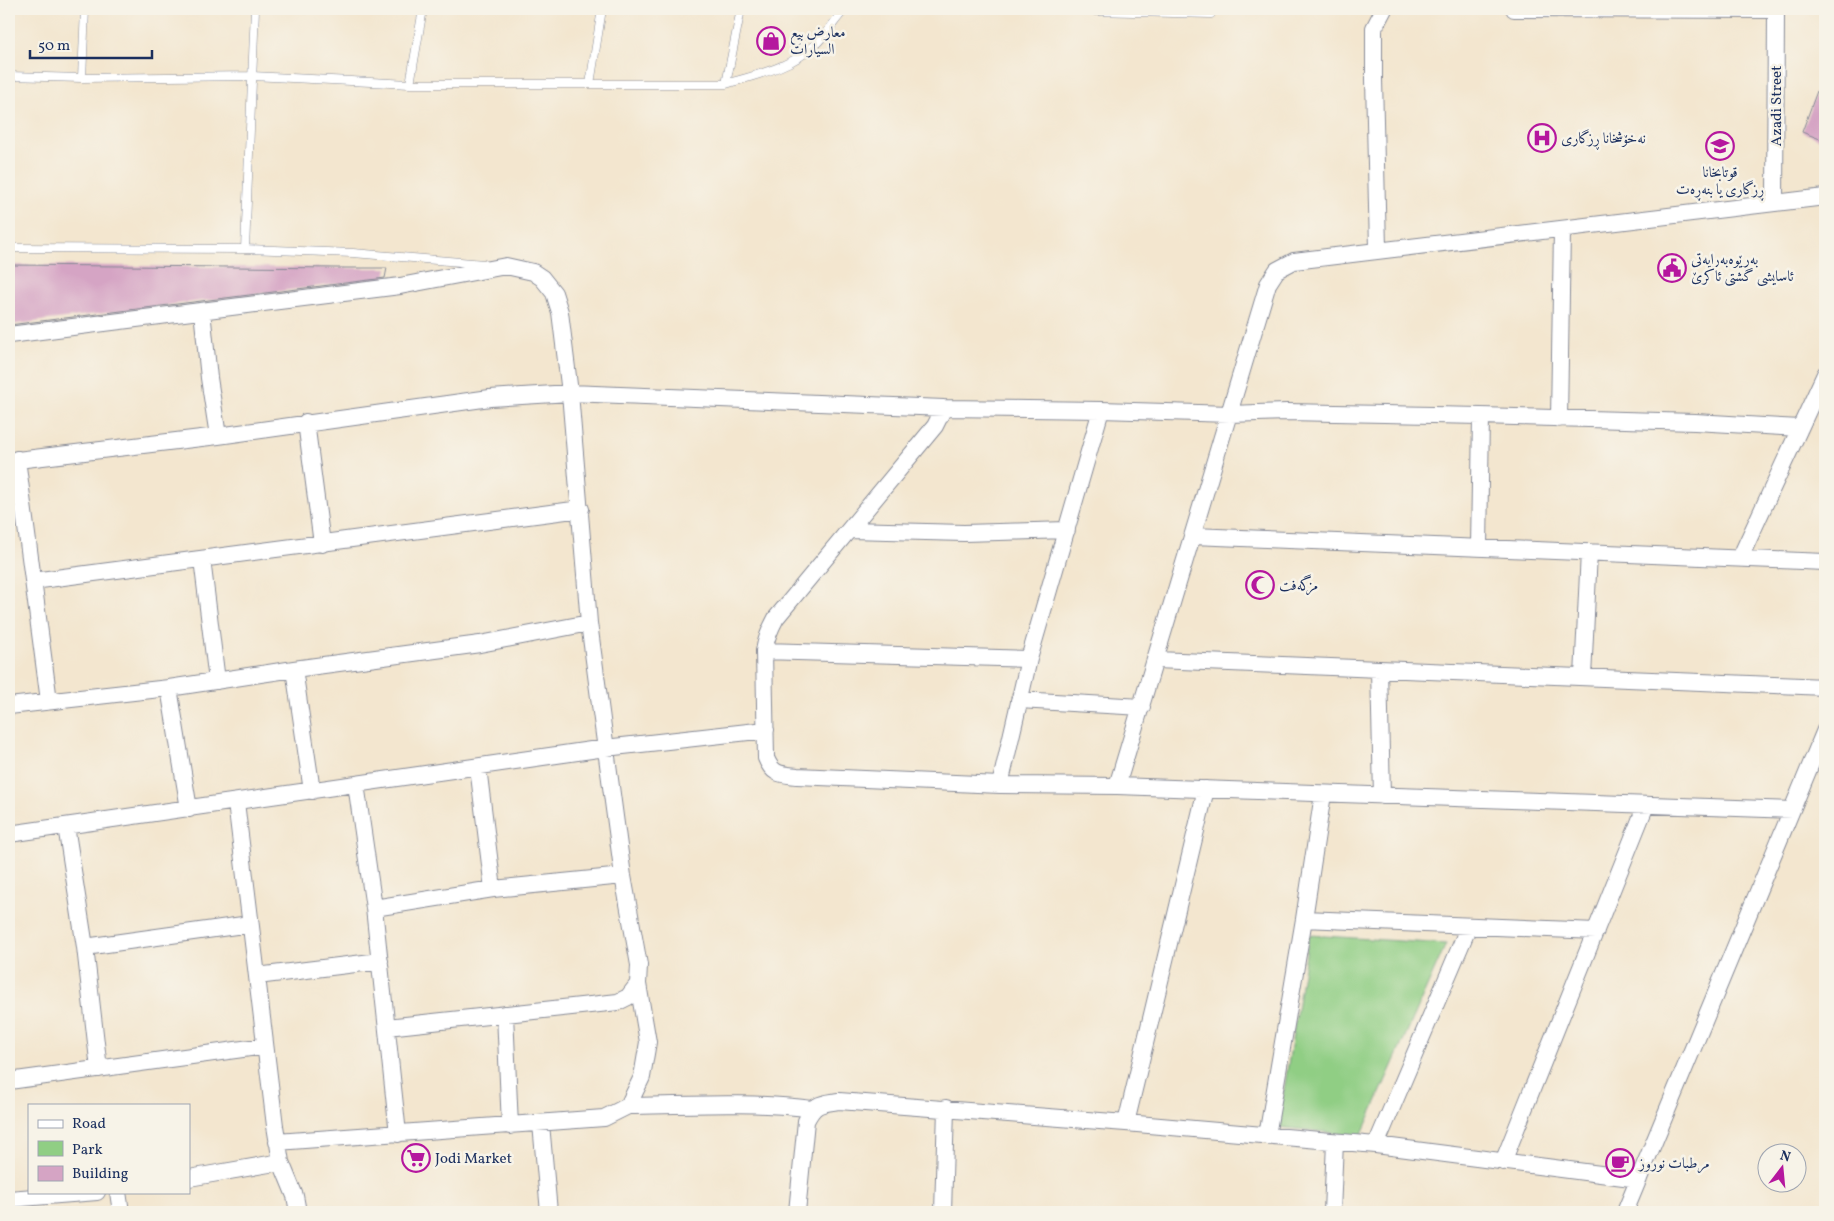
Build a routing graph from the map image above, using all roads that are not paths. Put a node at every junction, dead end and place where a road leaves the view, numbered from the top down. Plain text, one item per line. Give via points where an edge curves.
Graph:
1 (85, 9) edge
2 (255, 9) edge
3 (423, 9) edge
4 (602, 9) edge
5 (741, 9) edge
6 (845, 9) edge
7 (1091, 9) edge
8 (1384, 9) edge
9 (1514, 9) edge
10 (1640, 9) edge
11 (1776, 9) edge
12 (1211, 14) dead end
13 (9, 76) edge
14 (252, 76) junction
15 (82, 78) junction
16 (410, 84) junction
17 (590, 84) junction
18 (726, 84) junction
19 (1825, 197) edge
20 (1775, 203) junction
21 (1562, 230) junction
22 (9, 248) edge
23 (245, 249) junction
24 (1378, 250) junction
25 (506, 266) junction
26 (202, 311) junction
27 (9, 335) edge
28 (1825, 374) edge
29 (570, 393) junction
30 (944, 408) junction
31 (1101, 410) junction
32 (1230, 414) junction
33 (1481, 416) junction
34 (1559, 418) junction
35 (306, 422) junction
36 (1800, 428) junction
37 (218, 436) junction
38 (13, 460) edge
39 (581, 508) junction
40 (850, 530) junction
41 (1067, 530) junction
42 (1194, 536) junction
43 (322, 544) junction
44 (1479, 548) junction
45 (1589, 552) junction
46 (1740, 558) junction
47 (202, 559) junction
48 (1825, 562) edge
49 (33, 581) junction
50 (589, 624) junction
51 (764, 651) junction
52 (1029, 659) junction
53 (1156, 660) junction
54 (294, 669) junction
55 (1379, 669) junction
56 (1582, 677) junction
57 (217, 681) junction
58 (1825, 687) edge
59 (169, 688) junction
60 (1019, 700) junction
61 (49, 701) junction
62 (9, 706) edge
63 (1142, 707) junction
64 (766, 730) junction
65 (1825, 730) edge
66 (605, 748) junction
67 (478, 767) junction
68 (356, 784) junction
69 (1000, 785) junction
70 (1117, 786) junction
71 (1206, 790) junction
72 (312, 791) junction
73 (1323, 794) junction
74 (1382, 796) junction
75 (236, 802) junction
76 (1646, 805) junction
77 (189, 809) junction
78 (1792, 810) junction
79 (66, 826) junction
80 (9, 834) edge
81 (622, 876) junction
82 (493, 889) junction
83 (374, 908) junction
84 (1304, 919) junction
85 (250, 924) junction
86 (1469, 926) junction
87 (1596, 931) junction
88 (85, 947) junction
89 (380, 962) junction
90 (257, 976) junction
91 (638, 984) junction
92 (505, 1014) junction
93 (387, 1027) junction
94 (265, 1046) junction
95 (99, 1069) junction
96 (9, 1081) edge
97 (628, 1106) junction
98 (946, 1108) junction
99 (812, 1110) junction
100 (1126, 1123) junction
101 (541, 1124) junction
102 (510, 1126) junction
103 (398, 1134) junction
104 (1267, 1136) junction
105 (277, 1142) junction
106 (1335, 1142) junction
107 (1376, 1145) junction
108 (281, 1162) junction
109 (1503, 1162) junction
110 (190, 1178) edge
111 (1639, 1179) junction
112 (71, 1194) edge
113 (118, 1194) edge
114 (9, 1199) edge
115 (121, 1212) edge
116 (298, 1212) edge
117 (549, 1212) edge
118 (797, 1212) edge
119 (943, 1212) edge
120 (1332, 1212) edge
121 (1625, 1212) edge

1 - 15 lane
2 - 14 lane
3 - 16 lane
4 - 17 lane
5 - 18 lane
6 - 18 lane via 815,45 790,62
7 - 12 lane
8 - 24 street via 1374,28
9 - 10 street
10 - 11 street
11 - 20 street, Azadi Street
13 - 15 lane
14 - 15 lane
14 - 16 lane
14 - 23 lane
16 - 17 lane
17 - 18 lane
19 - 20 street
20 - 21 street
21 - 24 street
21 - 34 street
22 - 23 lane
23 - 25 lane via 353,253
24 - 32 street via 1294,260 1277,270 1268,284 1255,322
25 - 26 street via 400,286
25 - 29 street via 533,272 554,293 560,312
26 - 27 street
26 - 37 street via 208,378
28 - 36 street
29 - 30 street
29 - 35 street via 490,398
29 - 39 street
30 - 31 street
30 - 40 street via 935,426
31 - 32 street
31 - 41 street
32 - 33 street
32 - 42 street
33 - 34 street
33 - 44 street
34 - 36 street
35 - 37 street
35 - 43 street
36 - 46 street
37 - 38 street
38 - 49 street
39 - 43 street
39 - 50 street
40 - 41 street via 964,533
40 - 51 street via 776,618 766,638
41 - 52 street
42 - 44 street
42 - 53 street
43 - 47 street
44 - 45 street
45 - 46 street
45 - 56 street
46 - 48 street
47 - 49 street
47 - 57 street
49 - 61 street
50 - 54 street via 480,644
50 - 66 street
51 - 52 street
51 - 64 street
52 - 60 street
53 - 55 street
53 - 63 street
54 - 57 street
54 - 72 street
55 - 56 street
55 - 74 street
56 - 58 street
57 - 59 street
59 - 61 street
59 - 77 street
60 - 63 street
60 - 69 street
61 - 62 street
63 - 70 street
64 - 66 street
64 - 69 street via 766,758 779,774
65 - 78 street
66 - 67 street
66 - 81 street
67 - 68 street
67 - 82 street
68 - 72 street
68 - 83 street
69 - 70 street
70 - 71 street
71 - 73 street
71 - 100 street
72 - 75 street
73 - 74 street
73 - 84 street
74 - 76 street
75 - 77 street
75 - 85 street
76 - 78 street
76 - 87 street
77 - 79 street
78 - 111 street
79 - 80 street
79 - 88 street
81 - 82 street
81 - 91 street via 639,965
82 - 83 street
83 - 89 street
84 - 86 street
84 - 104 street
85 - 88 street
85 - 90 street
86 - 87 street
86 - 107 street
87 - 109 street
88 - 95 street
89 - 90 street
89 - 93 street
90 - 94 street
91 - 92 street via 628,997 618,1002
91 - 97 street via 648,1042 642,1077
92 - 93 street
92 - 102 street
93 - 103 street
94 - 95 street
94 - 105 street
95 - 96 street
97 - 99 street via 722,1104
97 - 101 street via 604,1118
98 - 99 street via 839,1101 822,1104
98 - 100 street
98 - 119 street
99 - 118 street via 806,1122
100 - 104 street
101 - 102 street
101 - 117 street
102 - 103 street
103 - 105 street
104 - 106 street
105 - 108 street
106 - 107 street
106 - 120 street
107 - 109 street
108 - 110 street
108 - 116 street via 296,1196
109 - 111 street
111 - 121 street
112 - 114 street
113 - 115 street

